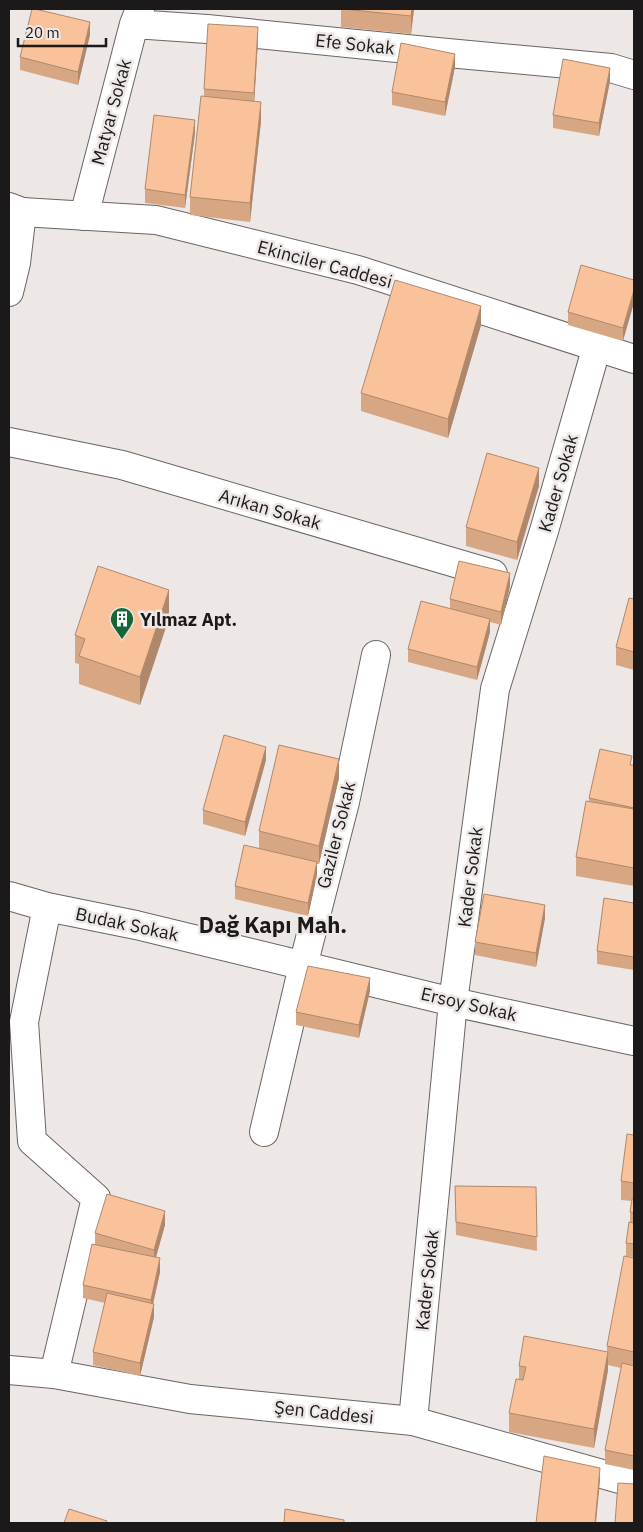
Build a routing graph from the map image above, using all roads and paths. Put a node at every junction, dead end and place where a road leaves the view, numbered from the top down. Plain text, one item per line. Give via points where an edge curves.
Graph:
1 (137, 16) edge
2 (634, 75) edge
3 (16, 210) edge
4 (84, 216) junction
5 (9, 292) edge
6 (597, 346) junction
7 (633, 352) edge
8 (9, 442) edge
9 (528, 585) junction
10 (376, 654) dead end
11 (9, 896) edge
12 (46, 907) junction
13 (303, 966) junction
14 (453, 1002) junction
15 (634, 1041) edge
16 (264, 1132) dead end
17 (9, 1370) edge
18 (54, 1374) junction
19 (413, 1421) junction
20 (634, 1483) edge

1 - 2 street, Efe Sokak via 207,29 611,68
1 - 4 street, Matyar Sokak
3 - 4 street, Ekinciler Caddesi
3 - 5 street via 16,263
4 - 6 street, Ekinciler Caddesi via 156,220 358,270
6 - 7 street, Ekinciler Caddesi
6 - 9 street, Kader Sokak
8 - 9 street, Arıkan Sokak via 122,465
9 - 14 street, Kader Sokak via 495,689
10 - 13 street, Gaziler Sokak via 346,802
11 - 12 street, Budak Sokak
12 - 13 street, Budak Sokak via 136,925
12 - 18 street via 24,1022 32,1141 96,1198
13 - 14 street, Ersoy Sokak
13 - 16 street, Gaziler Sokak
14 - 15 street, Ersoy Sokak
14 - 19 street, Kader Sokak
17 - 18 street, Şen Caddesi
18 - 19 street, Şen Caddesi via 190,1399
19 - 20 street, Şen Caddesi

